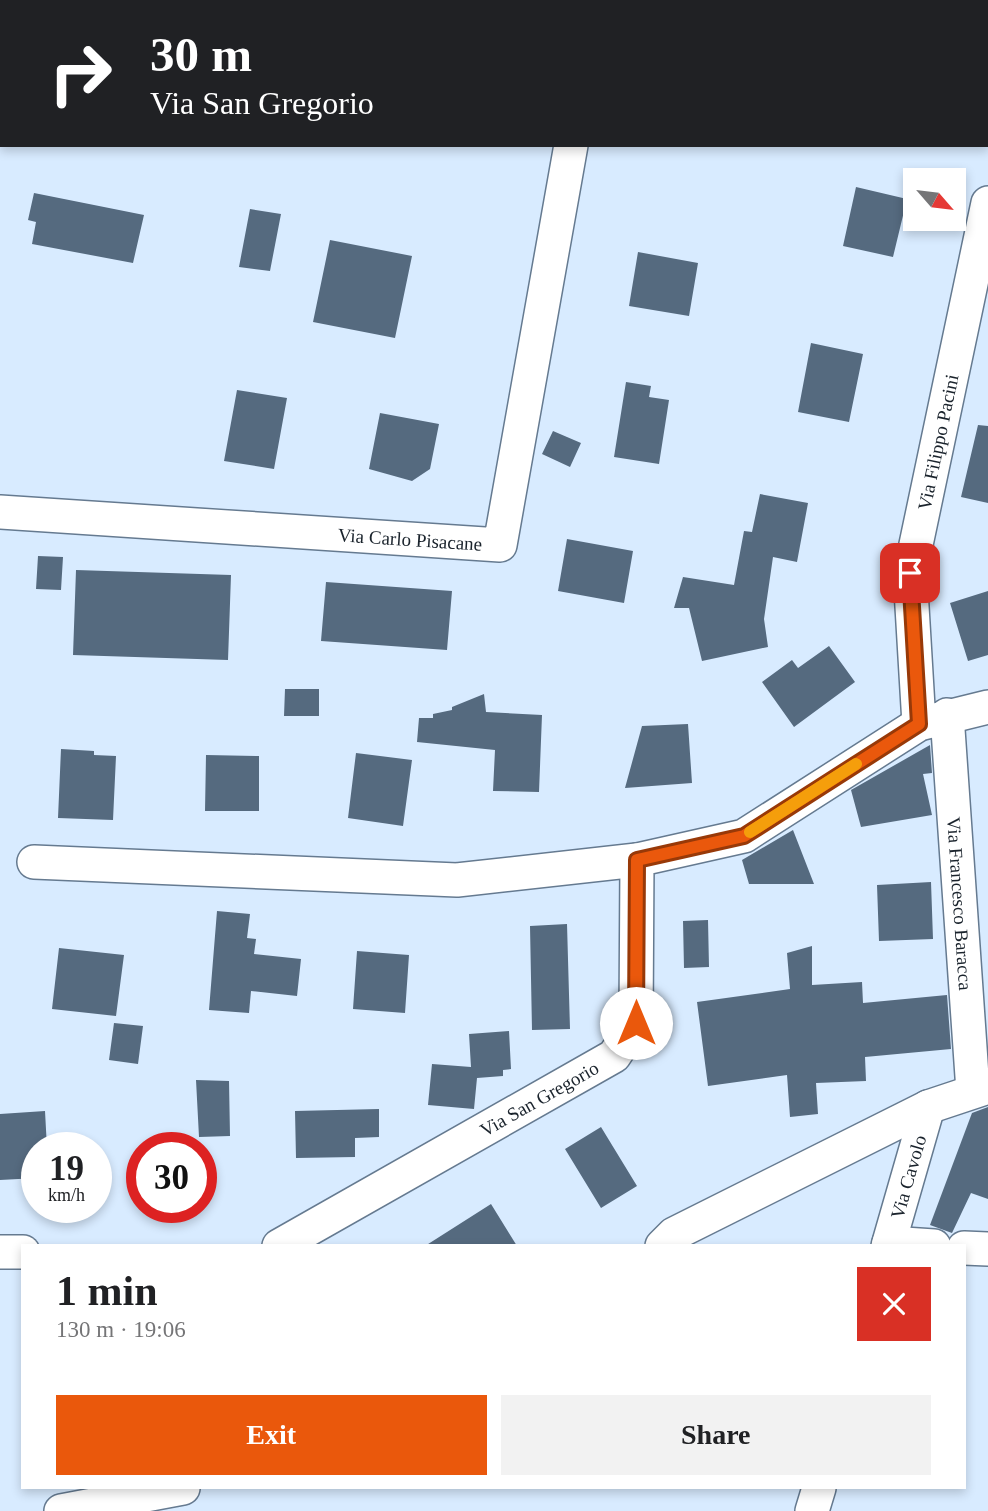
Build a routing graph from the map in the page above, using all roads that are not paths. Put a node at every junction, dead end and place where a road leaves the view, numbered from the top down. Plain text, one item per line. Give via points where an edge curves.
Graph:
1 (571, 147) edge
2 (988, 203) edge
3 (0, 512) edge
4 (988, 707) edge
5 (933, 719) junction
6 (637, 860) junction
7 (34, 862) dead end
8 (981, 1089) edge
9 (928, 1107) junction
10 (283, 1244) edge
11 (664, 1244) edge
12 (888, 1244) edge
13 (966, 1248) edge
14 (988, 1249) edge
15 (0, 1252) edge
16 (21, 1252) edge
17 (178, 1489) edge
18 (819, 1489) edge
19 (61, 1511) edge
20 (812, 1511) edge

1 - 3 street, Via Carlo Pisacane via 500,545
2 - 5 street, Via Filippo Pacini via 910,573
4 - 5 street
5 - 6 street via 744,836
5 - 8 street, Via Francesco Baracca
6 - 7 street via 457,880
6 - 10 street, Via San Gregorio via 636,1023 614,1056
8 - 9 street
9 - 11 street via 674,1234
9 - 12 street, Via Cavolo
13 - 14 street
15 - 16 street
17 - 19 street
18 - 20 street

